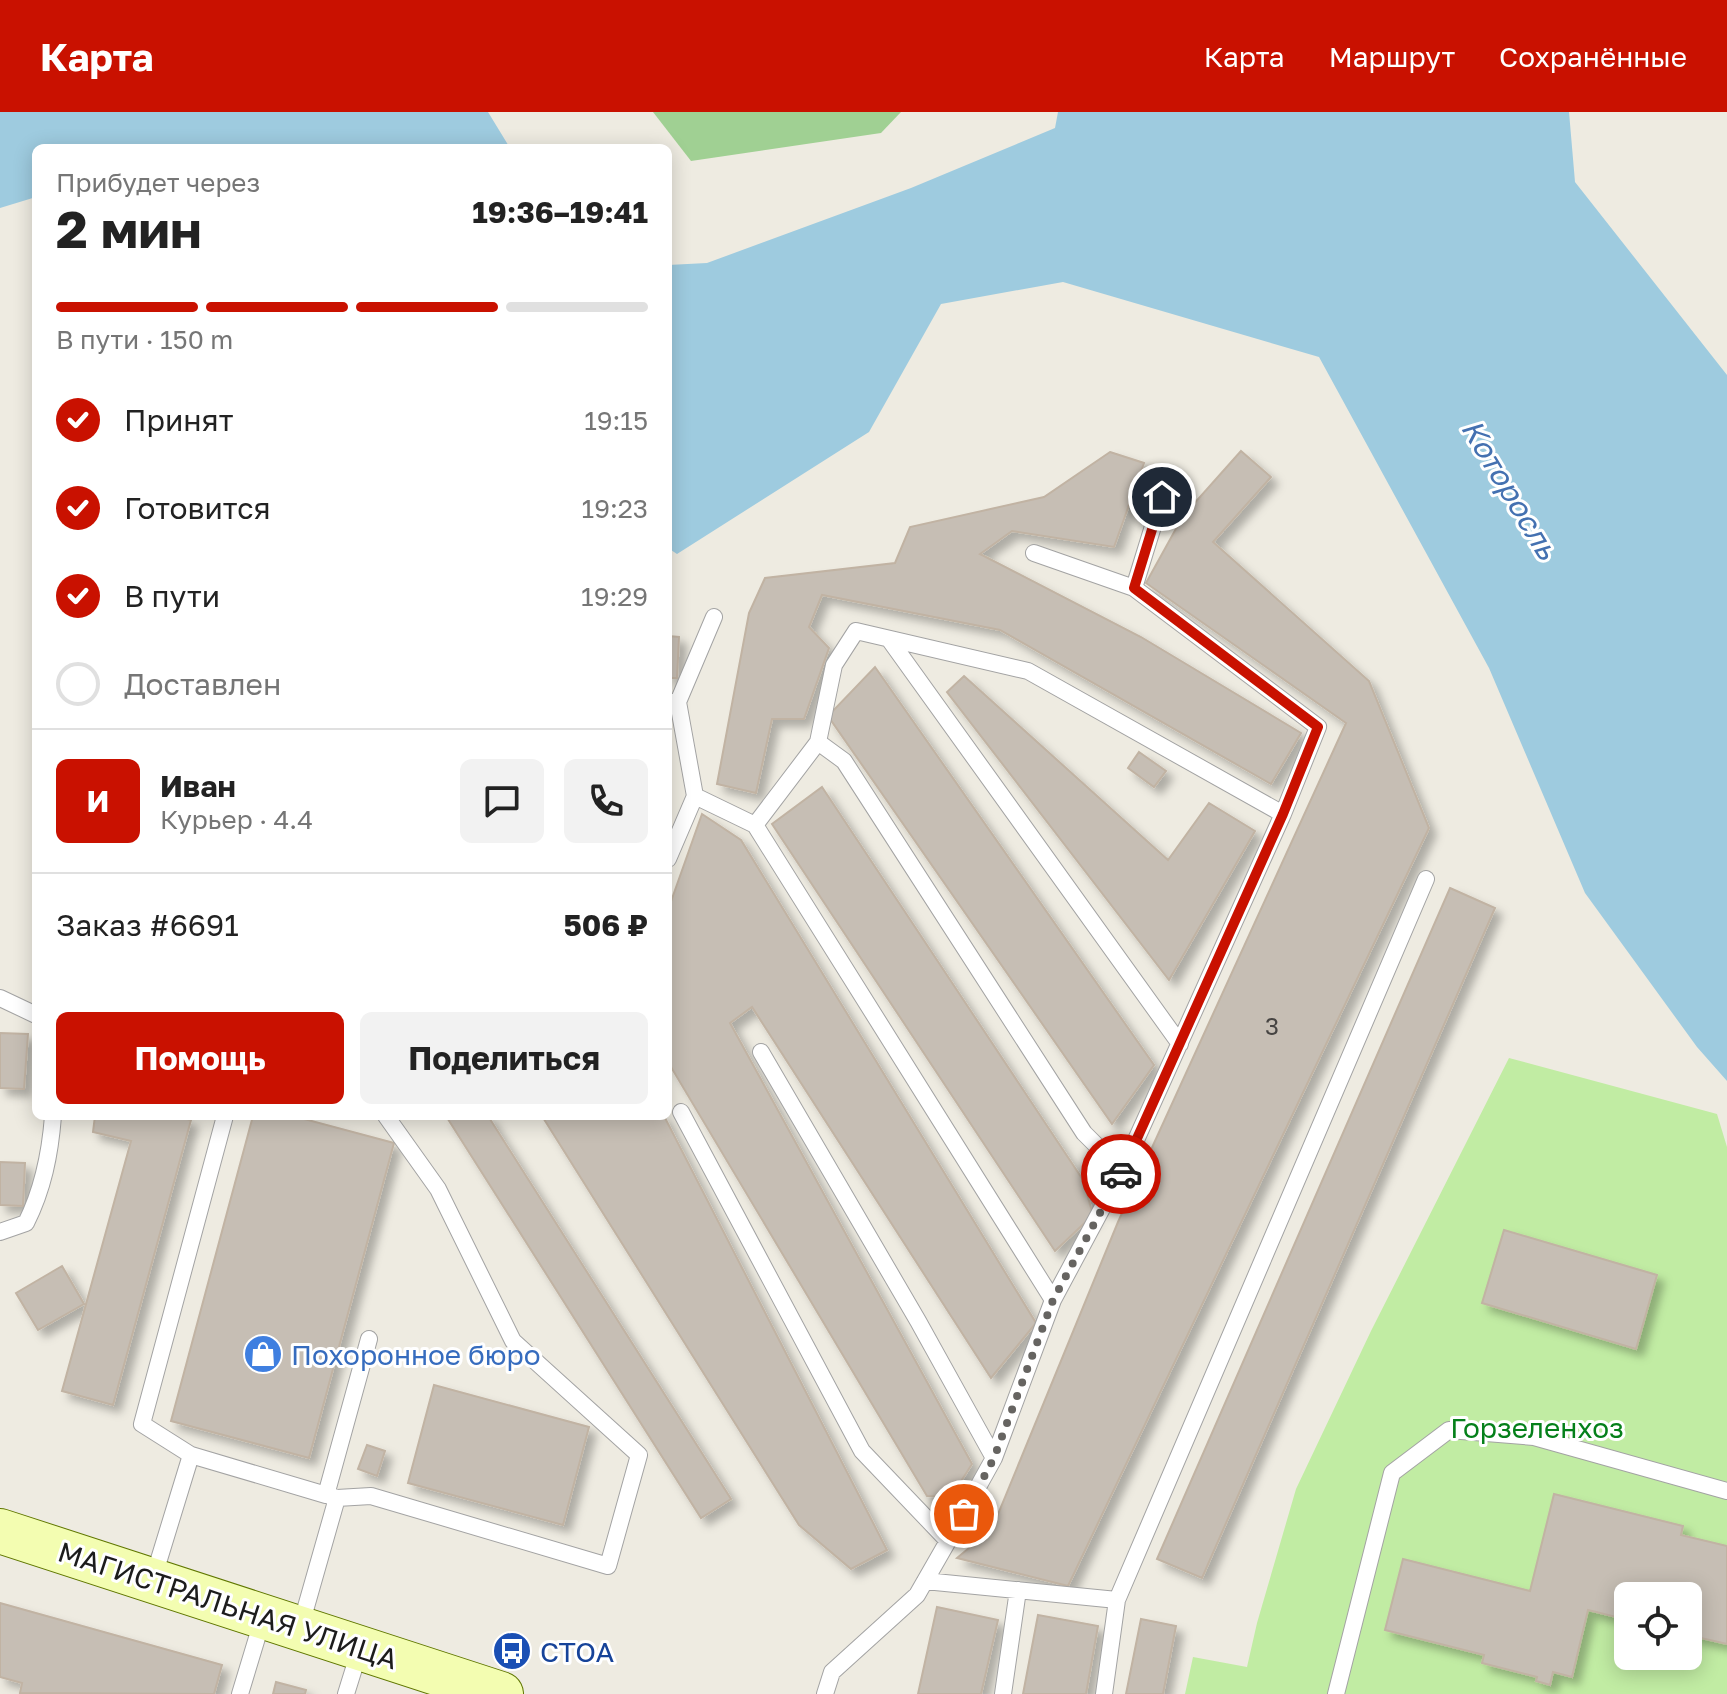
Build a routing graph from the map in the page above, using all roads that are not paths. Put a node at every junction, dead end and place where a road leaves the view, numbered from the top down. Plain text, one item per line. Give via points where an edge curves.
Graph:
1 (1162, 497) dead end
2 (1034, 553) dead end
3 (1134, 588) junction
4 (714, 617) dead end
5 (889, 639) junction
6 (673, 702) edge
7 (818, 742) junction
8 (695, 796) junction
9 (1283, 814) junction
10 (755, 825) junction
11 (672, 850) edge
12 (1426, 879) dead end
13 (0, 998) edge
14 (32, 1013) edge
15 (1180, 1044) junction
16 (761, 1052) dead end
17 (681, 1112) dead end
18 (53, 1120) edge
19 (224, 1120) edge
20 (389, 1120) edge
21 (1122, 1171) junction
22 (0, 1232) edge
23 (1053, 1300) junction
24 (369, 1339) dead end
25 (191, 1455) junction
26 (994, 1458) junction
27 (1727, 1491) edge
28 (331, 1497) junction
29 (0, 1531) edge
30 (948, 1541) junction
31 (153, 1580) junction
32 (925, 1581) junction
33 (1018, 1590) junction
34 (1117, 1600) junction
35 (282, 1622) junction
36 (360, 1648) junction
37 (240, 1694) edge
38 (346, 1694) edge
39 (501, 1694) edge
40 (825, 1694) edge
41 (1003, 1694) edge
42 (1104, 1694) edge
43 (1336, 1694) edge

1 - 3 lane
2 - 3 lane
3 - 9 lane via 1318,727
4 - 6 lane
5 - 7 lane via 856,631 834,665
5 - 9 lane via 1028,671
5 - 15 lane
6 - 8 lane
7 - 10 lane
7 - 21 lane via 844,761 1084,1133
8 - 10 lane
8 - 11 lane
9 - 15 lane
10 - 23 lane
12 - 34 lane
13 - 14 lane
15 - 21 lane
16 - 26 lane
17 - 30 lane via 862,1451
18 - 22 lane via 39,1196 26,1223
19 - 25 lane via 142,1424
20 - 28 lane via 438,1189 513,1341 639,1455 608,1566 371,1496
21 - 23 lane
23 - 26 lane
24 - 28 lane
25 - 28 lane
25 - 31 lane
26 - 30 lane
27 - 43 lane via 1534,1437 1449,1430 1392,1473
28 - 35 lane
29 - 31 main road, МАГИСТРАЛЬНАЯ УЛИЦА
30 - 32 lane
31 - 35 main road, МАГИСТРАЛЬНАЯ УЛИЦА
32 - 33 lane
32 - 40 lane via 917,1595 832,1672
33 - 34 lane
33 - 41 lane
34 - 42 lane
35 - 36 main road, МАГИСТРАЛЬНАЯ УЛИЦА
35 - 37 lane
36 - 38 lane
36 - 39 main road, МАГИСТРАЛЬНАЯ УЛИЦА

